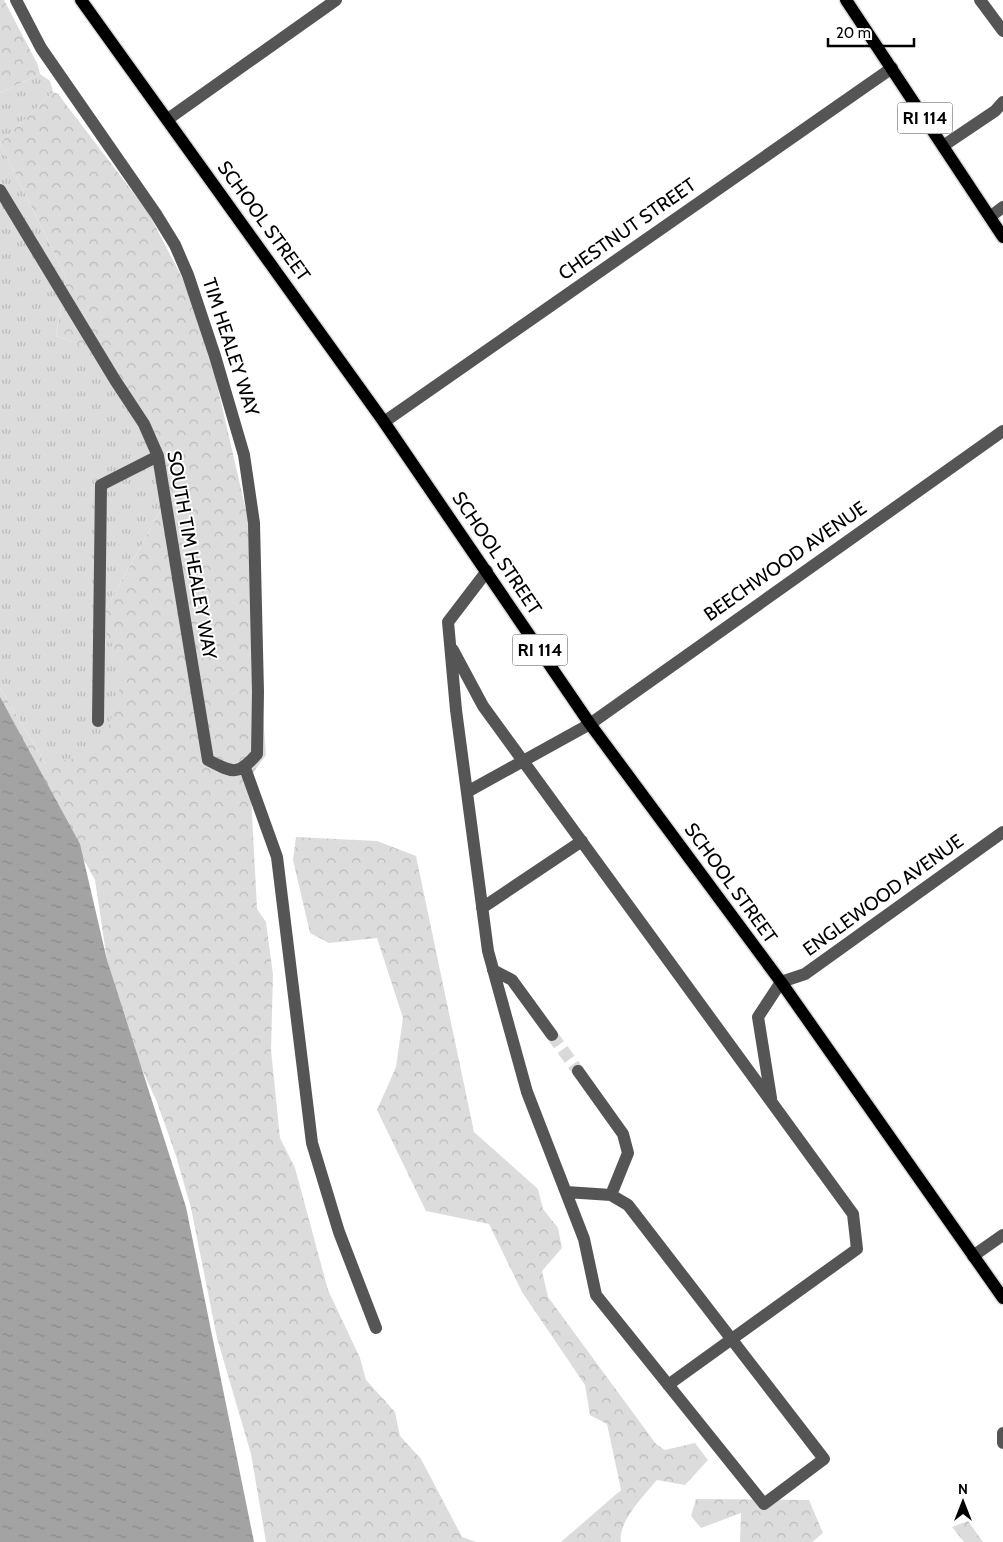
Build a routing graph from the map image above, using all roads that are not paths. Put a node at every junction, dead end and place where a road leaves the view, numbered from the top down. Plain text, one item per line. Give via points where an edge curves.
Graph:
1 (16, 0) edge
2 (81, 0) edge
3 (336, 0) edge
4 (846, 0) edge
5 (980, 0) edge
6 (1003, 31) edge
7 (892, 68) junction
8 (1003, 102) edge
9 (168, 119) junction
10 (943, 146) junction
11 (0, 190) edge
12 (1003, 207) edge
13 (990, 217) junction
14 (1003, 237) edge
15 (384, 422) junction
16 (1003, 431) edge
17 (158, 456) junction
18 (486, 572) junction
19 (450, 646) junction
20 (98, 721) dead end
21 (590, 724) junction
22 (523, 761) junction
23 (245, 768) junction
24 (467, 792) junction
25 (1003, 832) edge
26 (582, 842) junction
27 (482, 908) junction
28 (493, 970) junction
29 (781, 982) junction
30 (552, 1035) tunnel mouth
31 (578, 1071) tunnel mouth
32 (771, 1100) junction
33 (566, 1192) junction
34 (611, 1195) junction
35 (1003, 1235) edge
36 (973, 1256) junction
37 (1003, 1298) edge
38 (376, 1328) dead end
39 (734, 1339) junction
40 (668, 1385) junction
41 (1003, 1433) edge
42 (1003, 1443) edge

1 - 23 street, TIM HEALEY WAY via 41,48 174,245 216,356 244,455 254,523 258,754
2 - 9 main road, SCHOOL STREET / RI 114
3 - 9 street
4 - 7 main road, RI 114
5 - 6 street
7 - 10 main road, RI 114
7 - 15 street, CHESTNUT STREET
8 - 10 street via 995,111
9 - 15 main road, SCHOOL STREET / RI 114
10 - 13 main road, RI 114
11 - 17 street, SOUTH TIM HEALEY WAY via 144,424
12 - 13 street
13 - 14 main road, RI 114
15 - 18 main road, SCHOOL STREET / RI 114
16 - 21 street, BEECHWOOD AVENUE
17 - 20 street via 101,485
17 - 23 street, SOUTH TIM HEALEY WAY via 208,760 230,771
18 - 19 street via 448,622
18 - 21 main road, SCHOOL STREET / RI 114
19 - 22 street via 483,706
19 - 24 street
21 - 22 street, BEECHWOOD AVENUE
21 - 29 main road, SCHOOL STREET / RI 114
22 - 24 street, BEECHWOOD AVENUE
22 - 26 street
23 - 38 street via 277,857 312,1143 339,1232
24 - 27 street
25 - 29 street, ENGLEWOOD AVENUE via 805,974
26 - 27 street
26 - 32 street
27 - 28 street
28 - 30 street via 512,980
28 - 33 street via 527,1092
29 - 32 street via 758,1017
29 - 36 main road, SCHOOL STREET / RI 114
31 - 34 street via 623,1134 628,1153
32 - 39 street via 853,1214 858,1249
33 - 34 street
33 - 40 street via 584,1239 596,1295
34 - 39 street via 628,1205
35 - 36 street
36 - 37 main road, SCHOOL STREET / RI 114
39 - 40 street
39 - 40 street via 824,1459 764,1504
41 - 42 street

